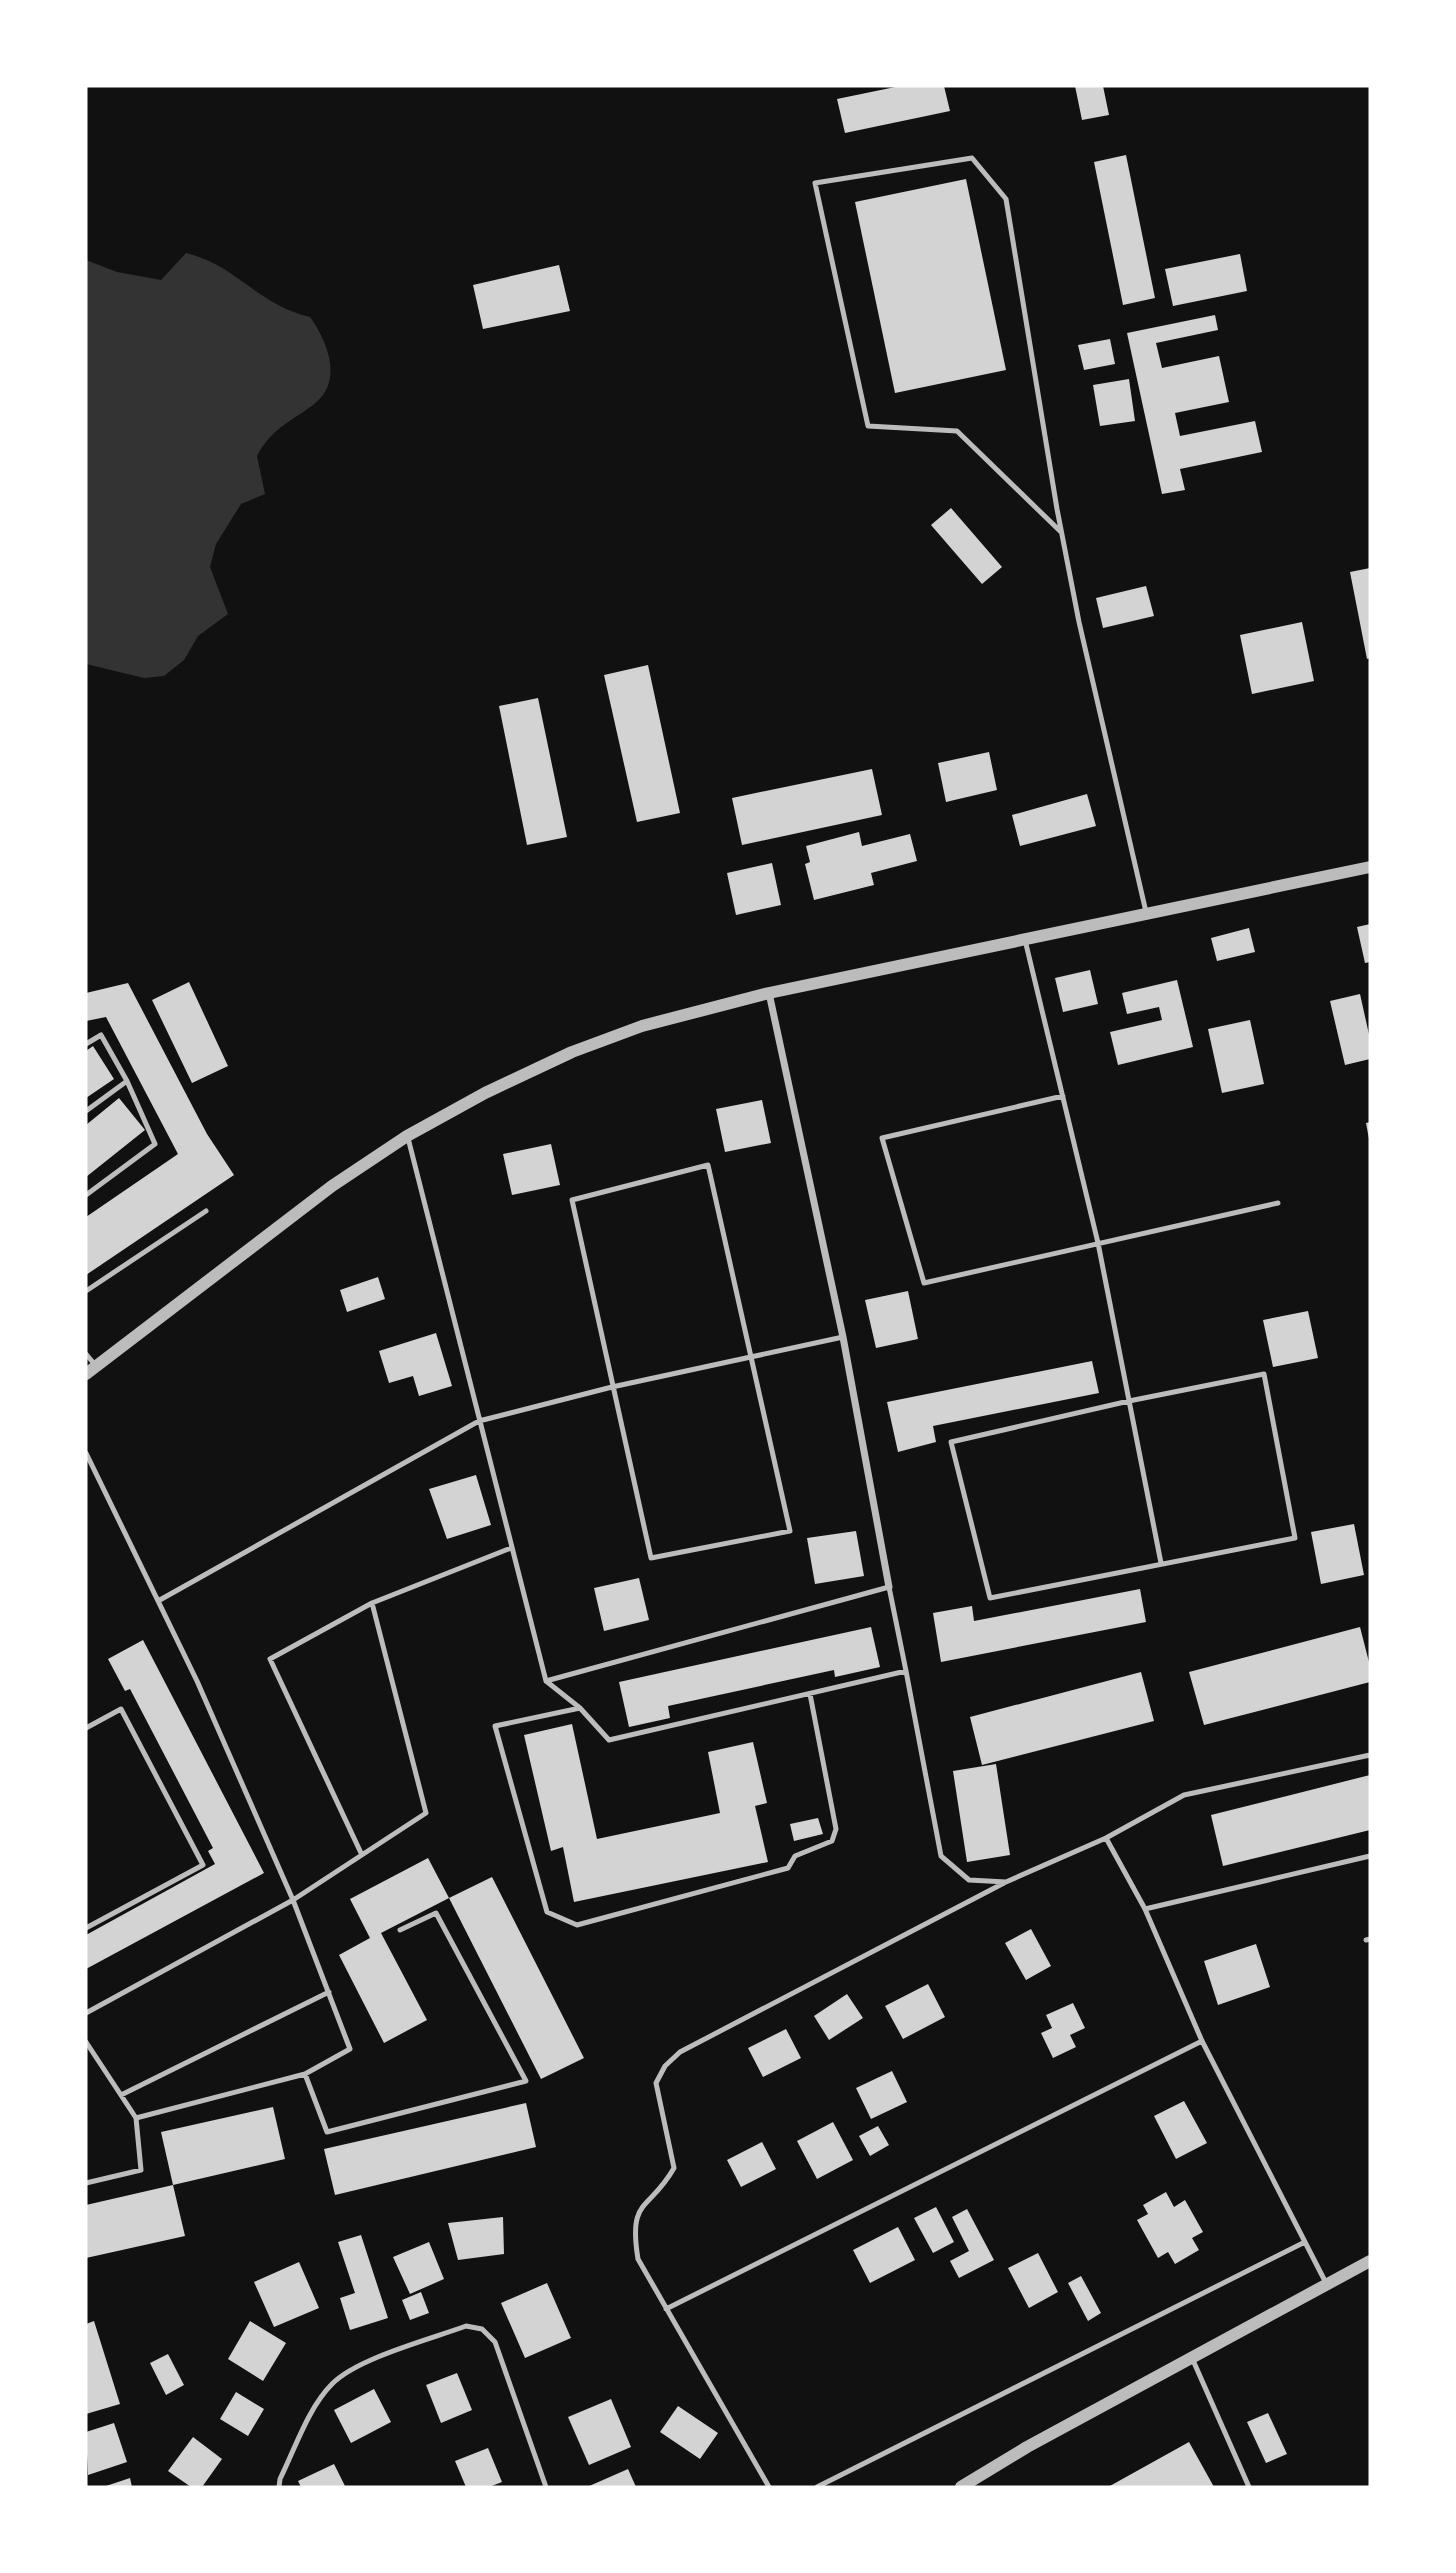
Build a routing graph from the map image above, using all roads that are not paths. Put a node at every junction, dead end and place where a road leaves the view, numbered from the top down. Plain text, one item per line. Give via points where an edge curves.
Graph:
1 (1061, 531) junction
2 (1370, 867) edge
3 (1146, 912) junction
4 (1024, 937) junction
5 (769, 993) junction
6 (86, 1044) edge
7 (127, 1081) junction
8 (1063, 1096) junction
9 (86, 1111) edge
10 (407, 1136) junction
11 (86, 1195) edge
12 (1278, 1203) dead end
13 (206, 1211) dead end
14 (1098, 1243) junction
15 (86, 1291) edge
16 (843, 1337) junction
17 (86, 1354) edge
18 (752, 1357) junction
19 (91, 1370) edge
20 (612, 1387) junction
21 (1129, 1401) junction
22 (480, 1421) junction
23 (86, 1453) edge
24 (511, 1548) junction
25 (1161, 1563) junction
26 (889, 1587) junction
27 (158, 1601) junction
28 (372, 1603) junction
29 (906, 1671) junction
30 (546, 1681) junction
31 (810, 1694) junction
32 (580, 1708) junction
33 (86, 1728) edge
34 (1370, 1755) edge
35 (1106, 1838) junction
36 (361, 1853) junction
37 (1370, 1856) edge
38 (1006, 1882) junction
39 (293, 1900) junction
40 (1145, 1909) junction
41 (86, 1928) edge
42 (400, 1930) dead end
43 (328, 1992) junction
44 (86, 2013) edge
45 (1202, 2041) junction
46 (86, 2042) edge
47 (305, 2074) junction
48 (121, 2095) junction
49 (136, 2118) junction
50 (86, 2183) edge
51 (1305, 2242) junction
52 (1370, 2261) edge
53 (1327, 2285) junction
54 (666, 2309) junction
55 (1192, 2358) junction
56 (279, 2487) edge
57 (546, 2487) edge
58 (768, 2487) edge
59 (817, 2487) edge
60 (961, 2487) edge
61 (1250, 2487) edge

1 - 1 lane via 1006,198 972,158 816,183 868,426 957,431
1 - 3 lane
2 - 3 street
3 - 4 street
4 - 5 street
4 - 8 lane
5 - 10 street via 642,1027 572,1052
5 - 16 street
6 - 7 lane via 101,1035
7 - 9 lane
7 - 11 lane via 155,1144
8 - 14 lane
8 - 14 lane via 883,1138 924,1283
10 - 19 street via 332,1186
10 - 22 lane
12 - 14 lane
13 - 15 lane
14 - 21 lane
16 - 18 lane
16 - 26 street
17 - 19 lane
18 - 20 lane
18 - 20 lane via 790,1531 650,1558
18 - 20 lane via 708,1166 572,1200
20 - 22 lane
21 - 25 lane
21 - 25 lane via 1264,1374 1295,1538
21 - 25 lane via 951,1442 990,1598
22 - 24 lane
22 - 27 lane
23 - 27 lane
24 - 28 lane
24 - 30 lane
26 - 29 lane
26 - 30 lane
27 - 39 lane
28 - 36 lane via 426,1813
28 - 36 lane via 270,1659
29 - 31 lane
29 - 38 lane via 941,1856 969,1880
30 - 32 lane
31 - 32 lane via 608,1740
31 - 32 lane via 836,1829 832,1841 795,1856 788,1868 577,1925 547,1912 495,1726
33 - 41 lane via 121,1709 202,1865
34 - 35 lane via 1184,1795
35 - 38 lane
35 - 40 lane
36 - 39 lane
37 - 40 lane
38 - 54 lane via 680,2052 665,2066 656,2082 674,2168 640,2207 633,2230 638,2259
39 - 43 lane
39 - 44 lane
40 - 45 lane
42 - 47 lane via 436,1913 526,2081 327,2133
43 - 47 lane via 350,2049
43 - 48 lane
45 - 51 lane
45 - 54 lane
46 - 48 lane
47 - 49 lane
48 - 49 lane
49 - 50 lane via 141,2169
51 - 53 lane
51 - 59 lane
52 - 53 street
53 - 55 street
54 - 58 lane
55 - 60 street
55 - 61 lane
56 - 57 lane via 332,2383 354,2368 466,2326 482,2329 495,2343

